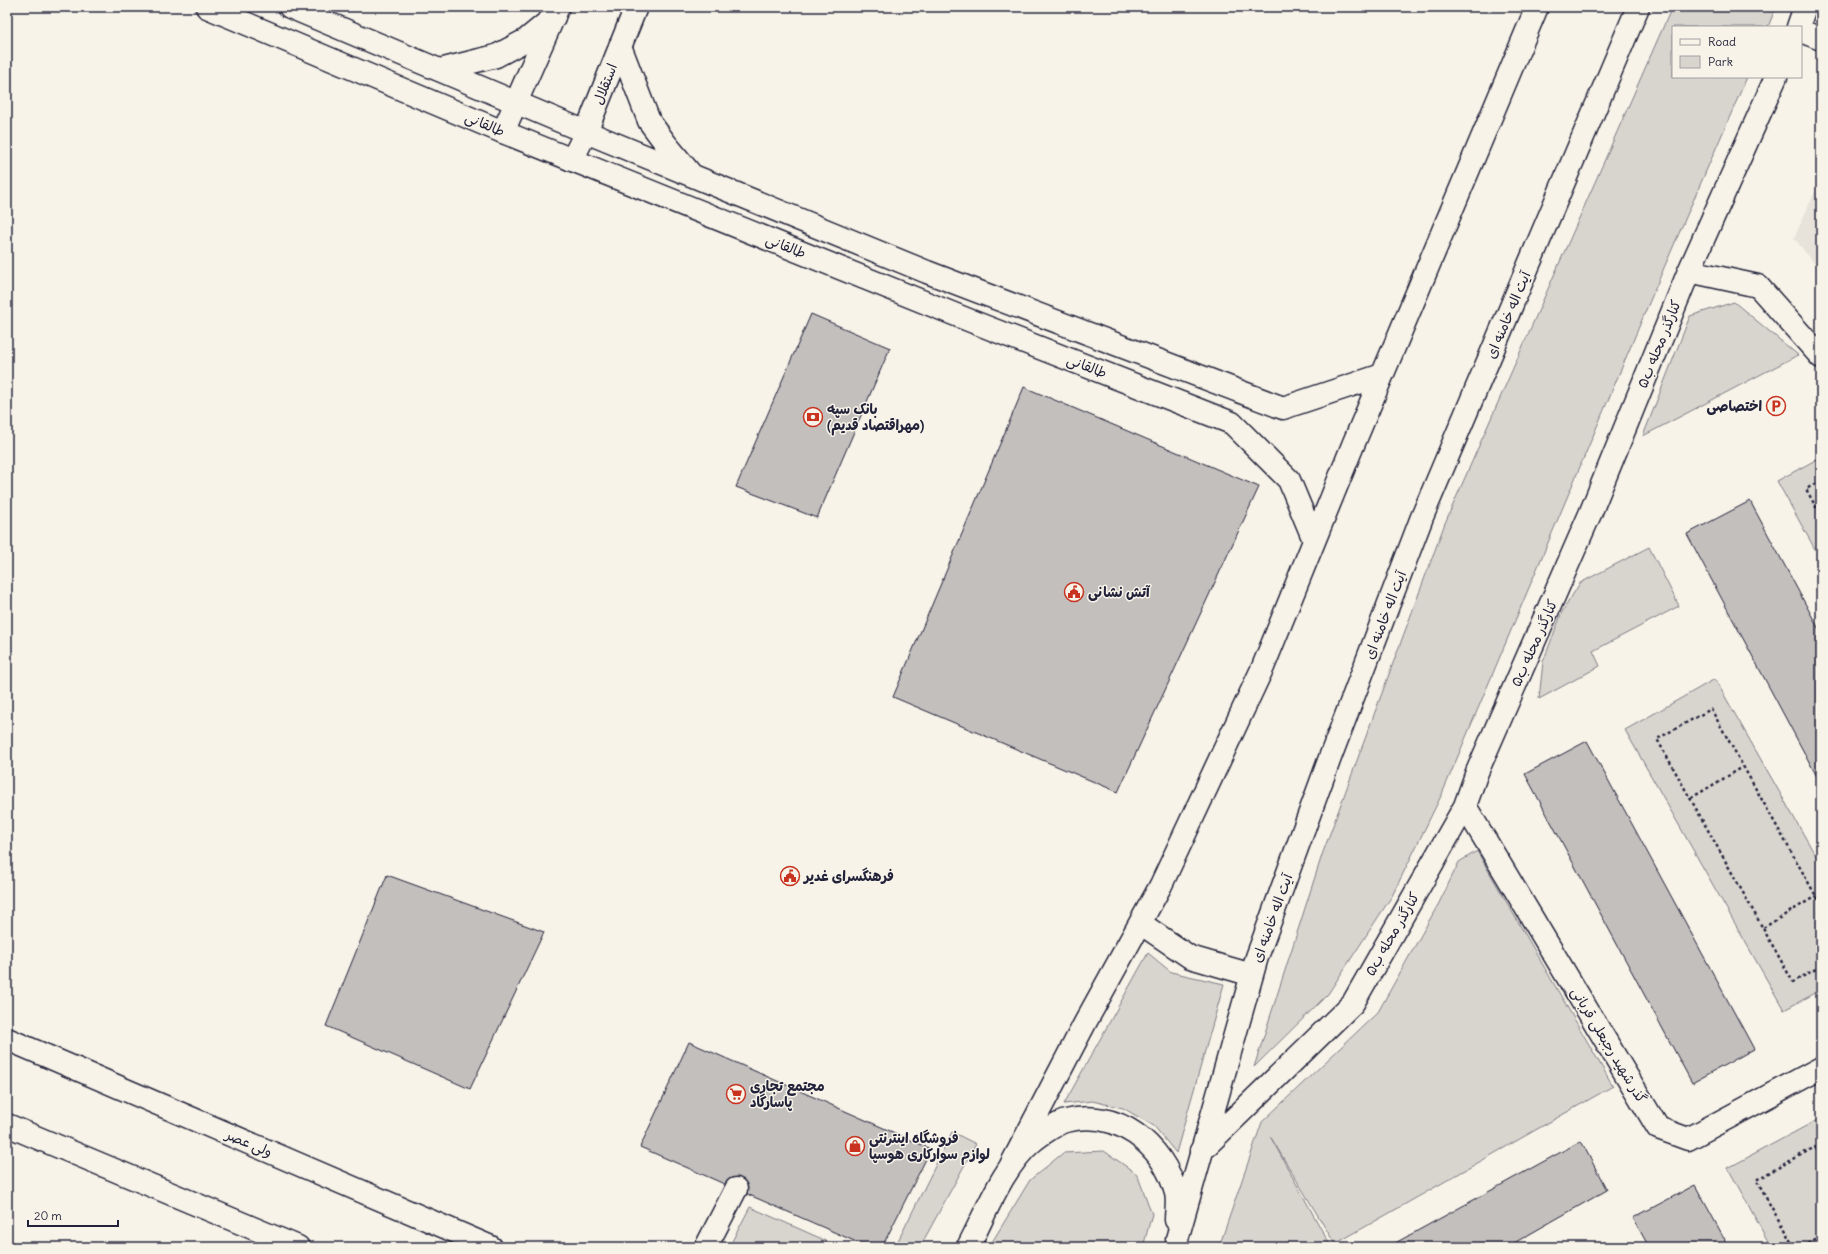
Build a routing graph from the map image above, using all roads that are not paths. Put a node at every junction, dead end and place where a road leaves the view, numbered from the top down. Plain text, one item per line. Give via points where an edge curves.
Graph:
1 (207, 7) edge
2 (290, 7) edge
3 (636, 7) edge
4 (1537, 7) edge
5 (1638, 7) edge
6 (1805, 7) edge
7 (556, 12) edge
8 (1798, 26) edge
9 (1802, 31) edge
10 (1821, 39) edge
11 (620, 46) junction
12 (440, 70) junction
13 (1776, 78) edge
14 (515, 102) junction
15 (502, 132) junction
16 (586, 132) junction
17 (572, 160) junction
18 (692, 175) junction
19 (1689, 272) junction
20 (1821, 357) edge
21 (1382, 375) junction
22 (1314, 540) junction
23 (1465, 806) junction
24 (1140, 923) junction
25 (1252, 975) junction
26 (7, 1039) edge
27 (1821, 1068) edge
28 (7, 1126) edge
29 (1201, 1151) junction
30 (1011, 1165) junction
31 (736, 1189) dead end
32 (1175, 1243) edge
33 (298, 1247) edge
34 (491, 1247) edge
35 (706, 1247) edge
36 (968, 1247) edge

1 - 15 main road, طالقانی
2 - 12 main road
3 - 11 main road, استقلال
4 - 21 main road
5 - 25 main road, آیت اله خامنه ای via 1422,517 1328,762
6 - 8 main road
7 - 12 main road via 526,40 496,56
7 - 14 main road
9 - 10 main road
11 - 16 main road, استقلال
11 - 18 main road via 649,121
12 - 14 main road
13 - 19 main road, کنارگذر محله ب۵
14 - 15 main road
14 - 16 main road
15 - 17 main road, طالقانی
16 - 17 main road, استقلال
16 - 18 main road
17 - 22 main road, طالقانی via 1232,423 1289,480
18 - 21 main road via 927,272 1283,408
19 - 20 main road via 1758,286
19 - 23 main road, کنارگذر محله ب۵ via 1590,514 1477,772
21 - 22 main road
22 - 24 main road via 1263,667 1161,884
23 - 27 main road, گذر شهید رجبعلی قربانی via 1658,1128 1688,1139
23 - 29 main road, کنارگذر محله ب۵ via 1353,1003
24 - 25 main road via 1190,958
24 - 30 main road
25 - 29 main road, آیت اله خامنه ای
26 - 34 main road, ولی عصر
28 - 33 main road
29 - 32 main road, آیت اله خامنه ای
30 - 32 main road via 1033,1141 1065,1121 1094,1118 1130,1128 1160,1156 1176,1193
30 - 36 main road
31 - 35 main road

